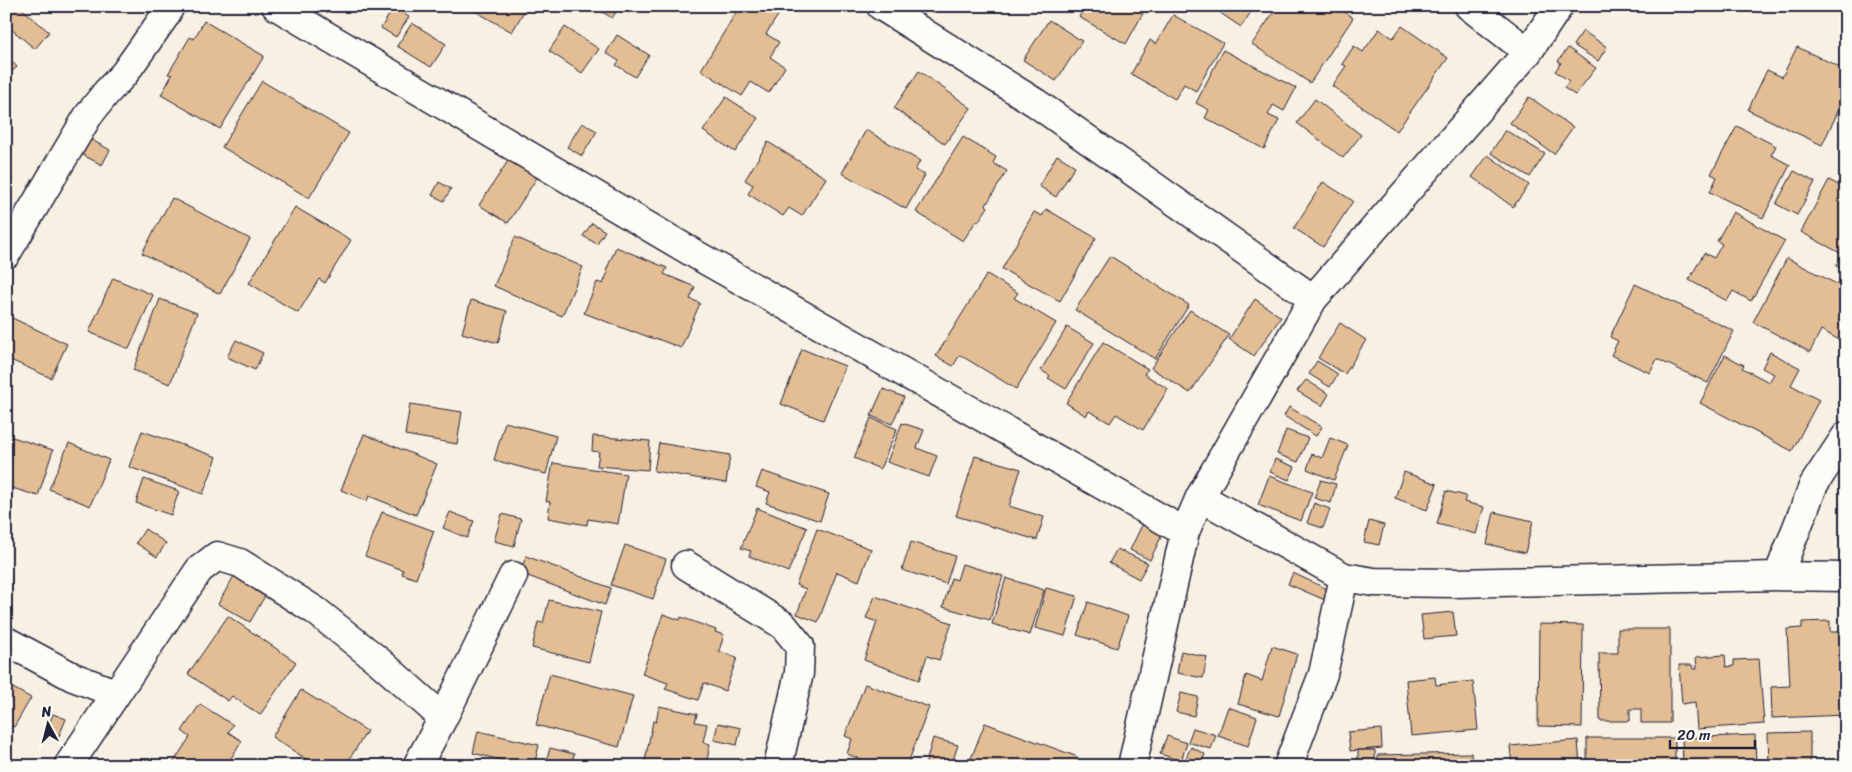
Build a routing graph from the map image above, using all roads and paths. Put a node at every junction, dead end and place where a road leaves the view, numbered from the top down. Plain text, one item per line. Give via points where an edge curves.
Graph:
1 (170, 6) edge
2 (276, 6) edge
3 (881, 6) edge
4 (1469, 6) edge
5 (1560, 6) edge
6 (1528, 52) junction
7 (6, 254) edge
8 (1313, 298) junction
9 (1846, 436) edge
10 (1200, 497) junction
11 (1185, 532) junction
12 (686, 565) dead end
13 (513, 576) dead end
14 (1778, 576) junction
15 (1344, 577) junction
16 (1846, 577) edge
17 (6, 641) edge
18 (115, 693) junction
19 (443, 718) junction
20 (68, 766) edge
21 (417, 766) edge
22 (778, 766) edge
23 (1132, 766) edge
24 (1288, 766) edge

1 - 7 street via 124,74 88,116
2 - 11 street via 709,262
3 - 8 street via 1036,104
4 - 6 street
5 - 6 street
6 - 8 street
8 - 10 street
9 - 14 street via 1814,484
10 - 11 street
10 - 15 street
11 - 23 street
12 - 22 street via 783,625 800,646 799,673
13 - 19 street
14 - 15 street via 1455,583 1374,582
14 - 16 street
15 - 24 street via 1323,674
17 - 18 street via 73,677
18 - 19 street via 199,570 217,556 240,563 316,611
18 - 20 street
19 - 21 street

